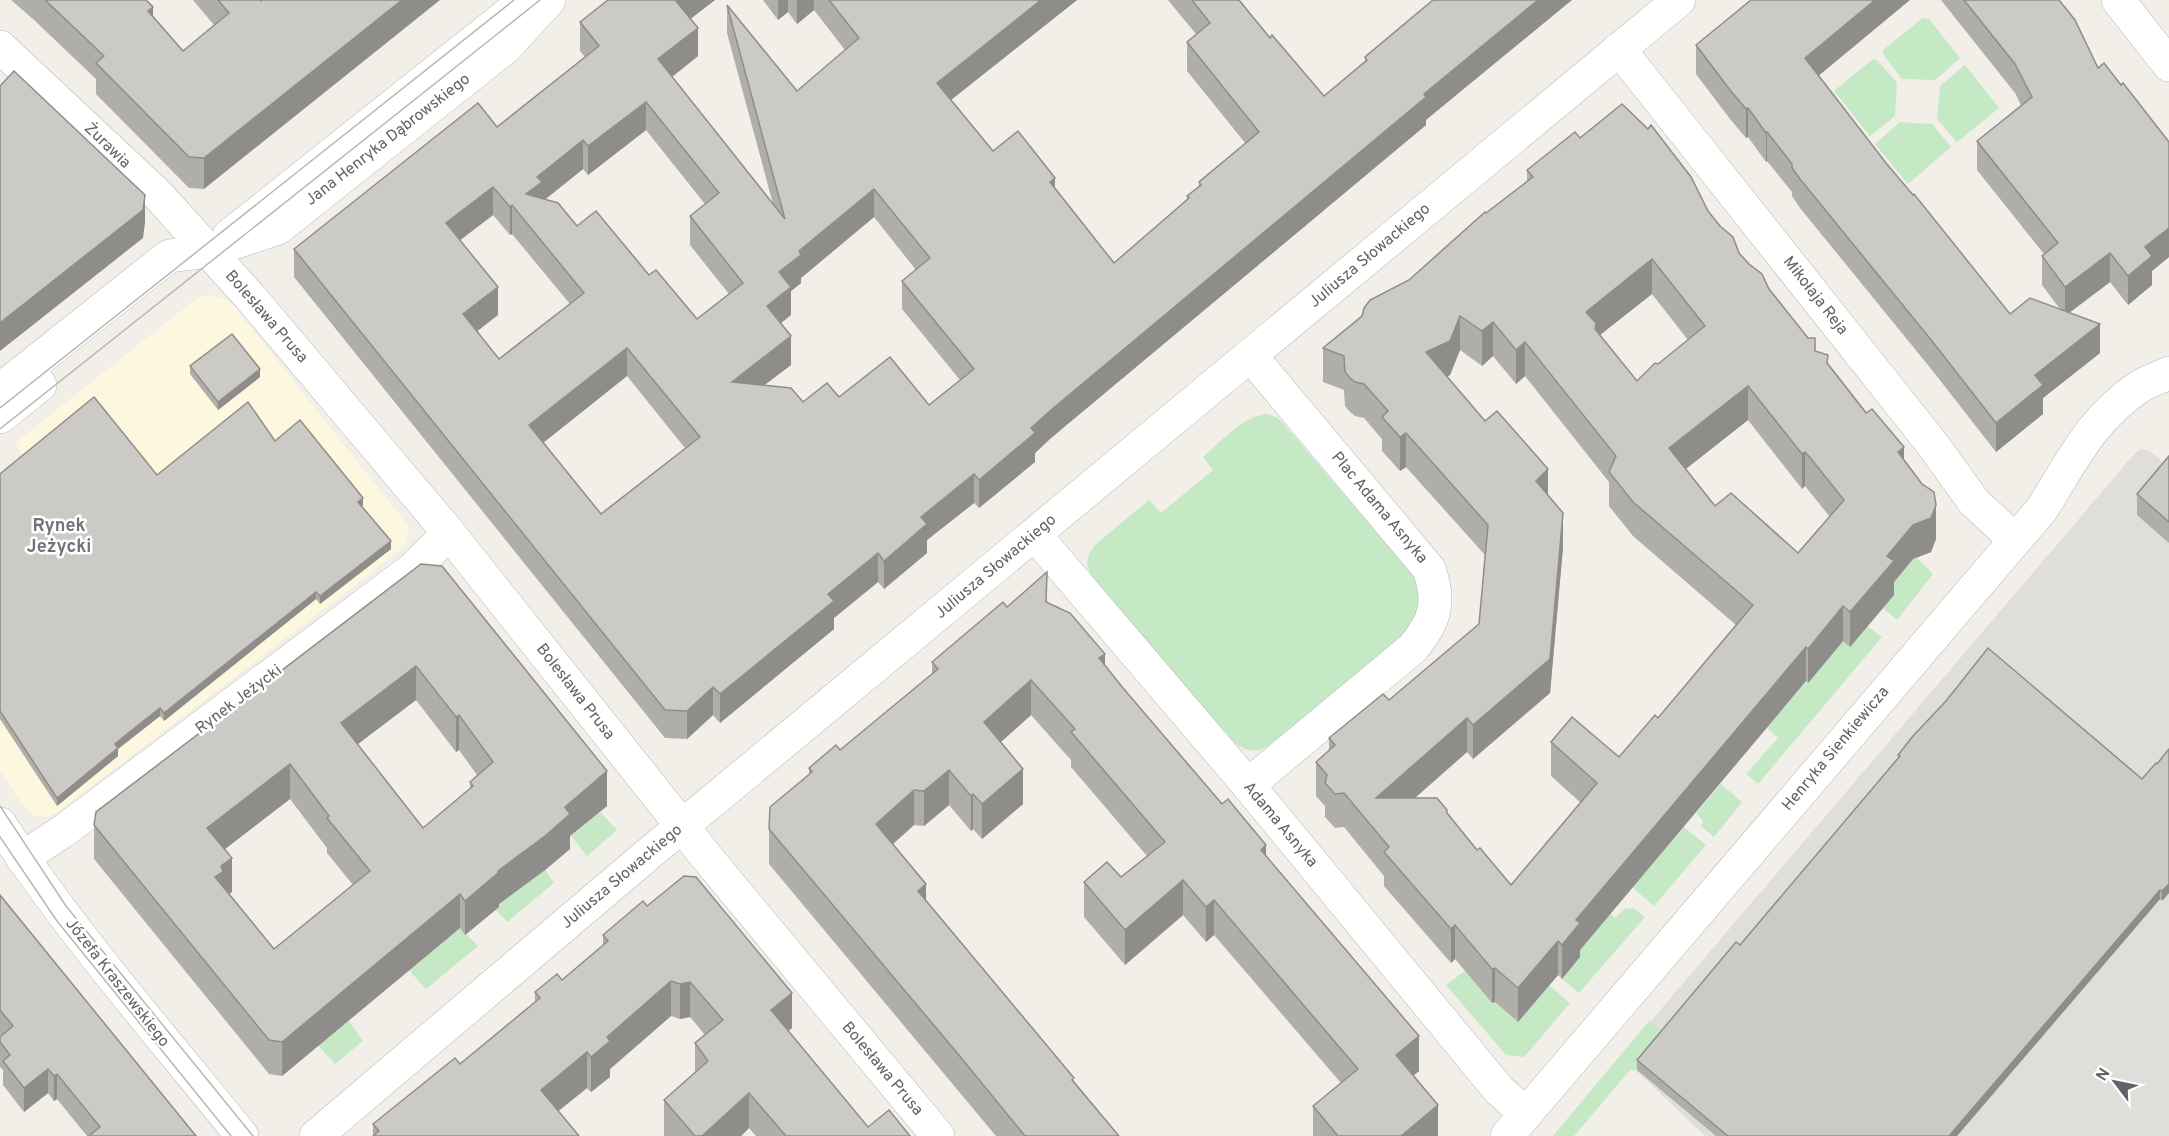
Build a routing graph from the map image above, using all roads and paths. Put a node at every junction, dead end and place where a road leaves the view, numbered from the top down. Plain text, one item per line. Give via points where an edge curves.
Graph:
1 (526, 0) edge
2 (549, 0) edge
3 (1679, 0) edge
4 (2118, 0) edge
5 (0, 47) edge
6 (1619, 49) junction
7 (2169, 65) edge
8 (209, 251) junction
9 (1250, 355) junction
10 (2166, 381) edge
11 (0, 390) edge
12 (0, 417) edge
13 (449, 533) junction
14 (1035, 535) junction
15 (2014, 539) junction
16 (1248, 785) junction
17 (0, 824) edge
18 (682, 826) junction
19 (22, 858) junction
20 (1516, 1125) edge
21 (242, 1136) edge
22 (316, 1136) edge
23 (938, 1136) edge

1 - 8 street, Jana Henryka Dąbrowskiego
2 - 8 street, Jana Henryka Dąbrowskiego via 506,47 278,228
3 - 6 street, Juliusza Słowackiego
4 - 7 street
5 - 8 street, Żurawia via 112,151
6 - 9 street, Juliusza Słowackiego
6 - 15 street, Mikołaja Reja via 1974,502
8 - 11 street, Jana Henryka Dąbrowskiego via 169,256
8 - 12 street, Jana Henryka Dąbrowskiego
8 - 13 street, Bolesława Prusa
9 - 14 street, Juliusza Słowackiego
9 - 16 street, Plac Adama Asnyka via 1429,570 1436,587 1435,608 1427,631 1413,648
10 - 15 street, Henryka Sienkiewicza via 2141,385 2106,415 2077,449 2042,509
13 - 18 street, Bolesława Prusa
13 - 19 street, Rynek Jeżycki via 414,568
14 - 16 street, Adama Asnyka
14 - 18 street, Juliusza Słowackiego
15 - 20 street, Henryka Sienkiewicza
16 - 20 street, Adama Asnyka via 1499,1090
17 - 19 street, Józefa Kraszewskiego
18 - 22 street, Juliusza Słowackiego
18 - 23 street, Bolesława Prusa
19 - 21 street, Józefa Kraszewskiego

